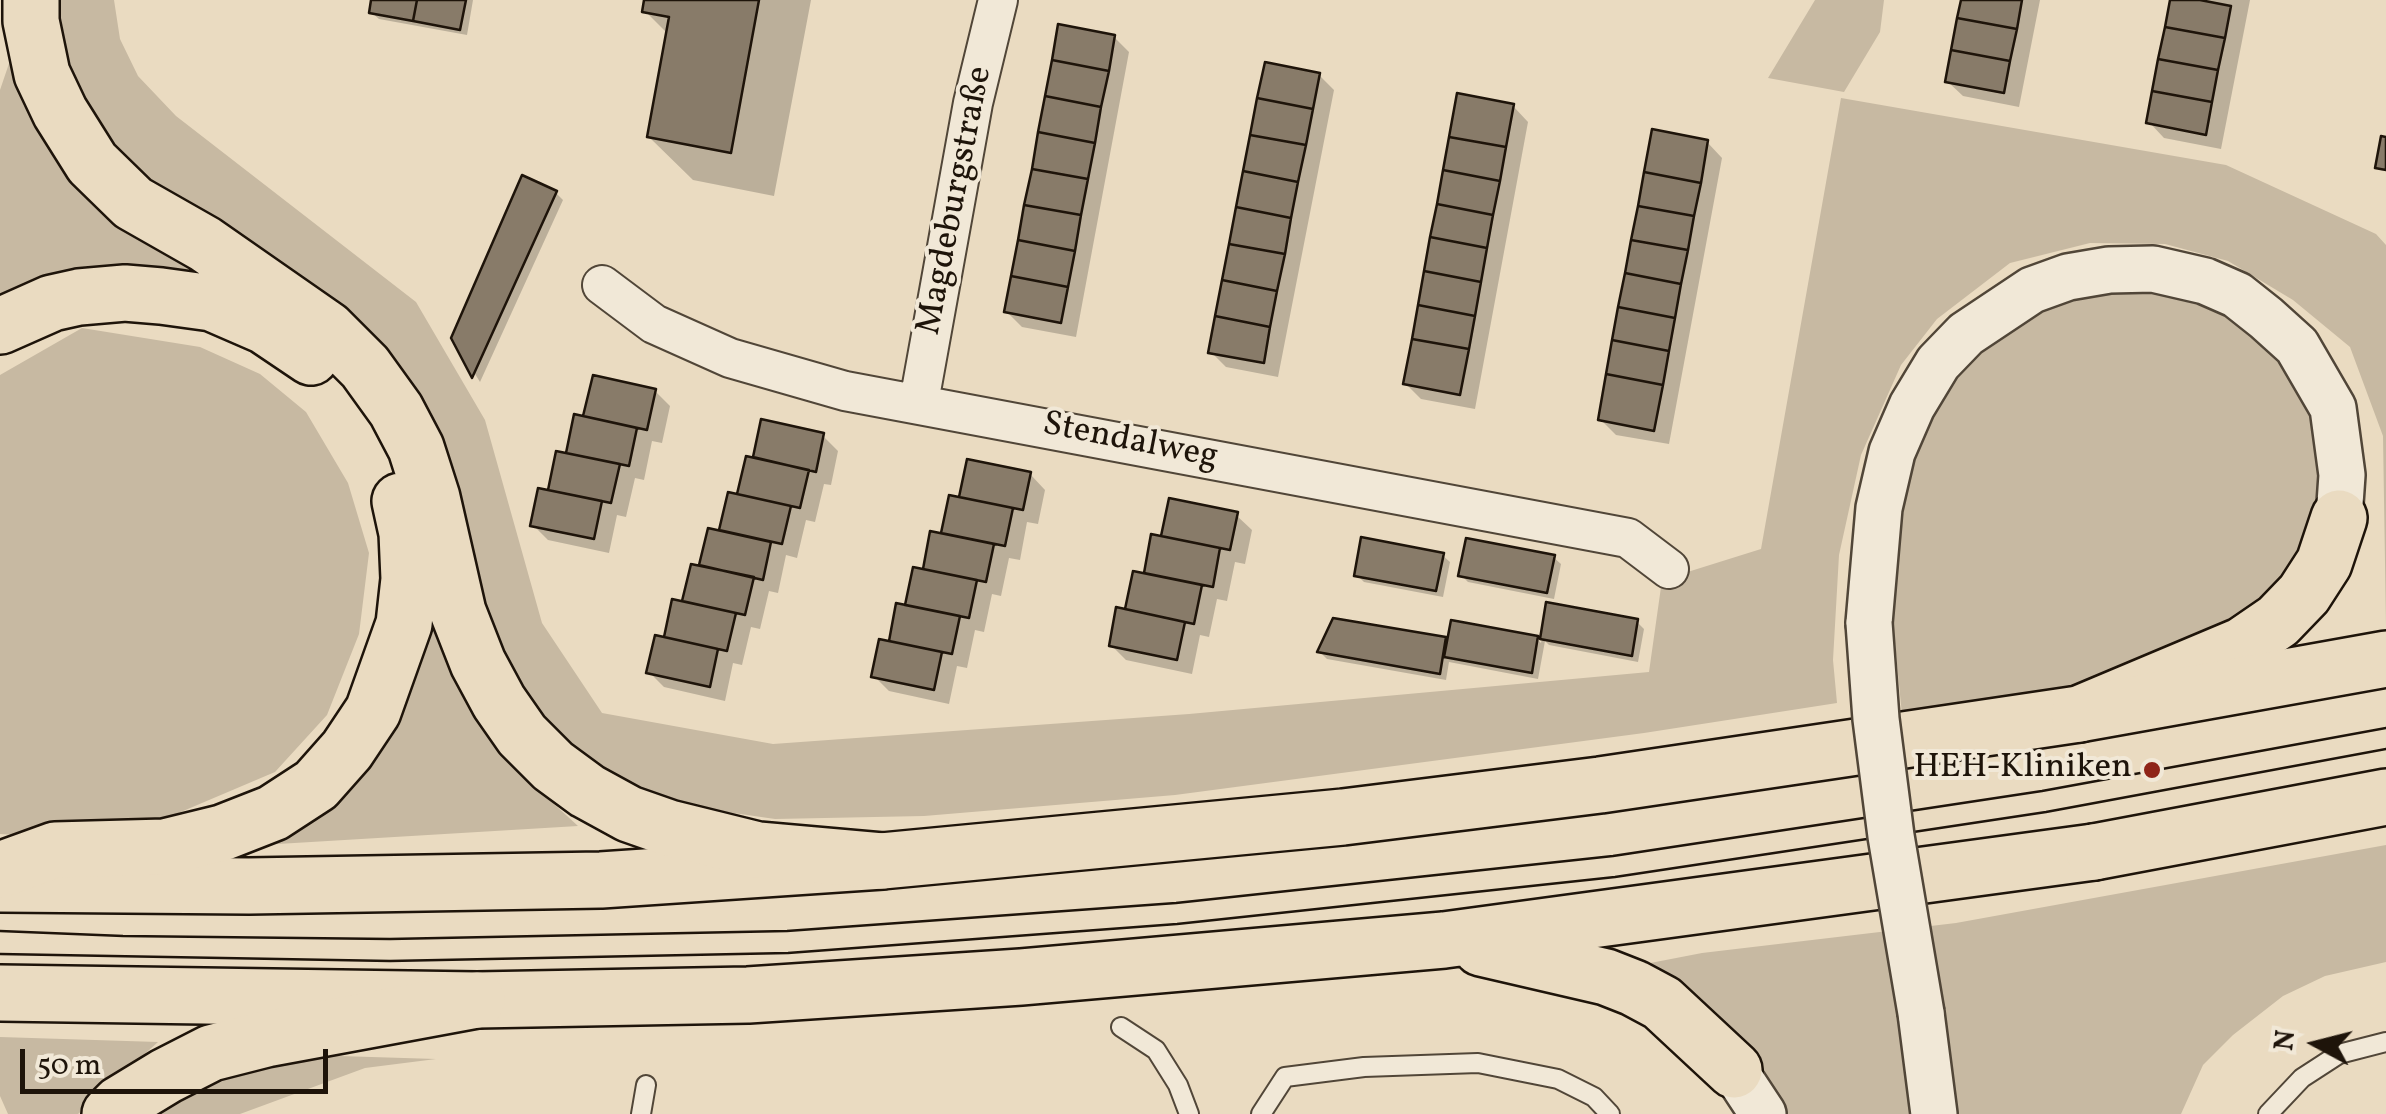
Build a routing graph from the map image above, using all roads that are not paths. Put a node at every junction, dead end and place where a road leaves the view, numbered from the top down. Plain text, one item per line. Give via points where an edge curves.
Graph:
1 (31, 0) edge
2 (998, 0) edge
3 (602, 285) dead end
4 (0, 326) edge
5 (918, 402) junction
6 (2338, 518) joint
7 (1668, 568) dead end
8 (2386, 659) edge
9 (2079, 714) junction
10 (2386, 797) edge
11 (882, 861) junction
12 (0, 870) edge
13 (0, 884) edge
14 (1444, 940) junction
15 (0, 993) edge
16 (477, 1000) junction
17 (1121, 1027) dead end
18 (2386, 1042) edge
19 (646, 1085) dead end
20 (1749, 1092) edge
21 (110, 1114) edge
22 (641, 1114) edge
23 (1189, 1114) edge
24 (1261, 1114) edge
25 (1610, 1114) edge
26 (1934, 1114) edge
27 (2268, 1114) edge

1 - 11 highway via 42,74 92,163 133,202 326,329 396,410 432,498 458,612 498,702 522,735 586,791 669,828 758,850
2 - 5 street, Magdeburgstraße via 972,103
3 - 5 street, Stendalweg via 654,324 730,358 844,390
4 - 12 highway via 52,303 126,293 212,303 297,345 355,404 380,448 407,533 409,579 404,624 373,712 316,785 273,813 222,833 165,847 55,850
5 - 7 street, Stendalweg via 1628,538
6 - 9 highway via 2324,563 2278,620 2243,644
6 - 26 street, bridge via 2342,476 2334,408 2297,346 2237,295 2204,281 2153,269 2068,277 2032,290 1966,334 1938,364 1892,452 1878,508 1869,622 1891,836
8 - 9 highway
9 - 11 highway via 1402,810
10 - 14 highway via 2094,852
11 - 13 highway via 454,884
14 - 16 highway via 1022,978 748,995
14 - 20 highway via 1634,988 1662,1003
15 - 16 highway
16 - 21 highway via 211,1053
17 - 23 lane via 1156,1050
18 - 27 lane via 2339,1054 2302,1078
19 - 22 lane
24 - 25 lane via 1285,1077 1478,1063 1558,1080

